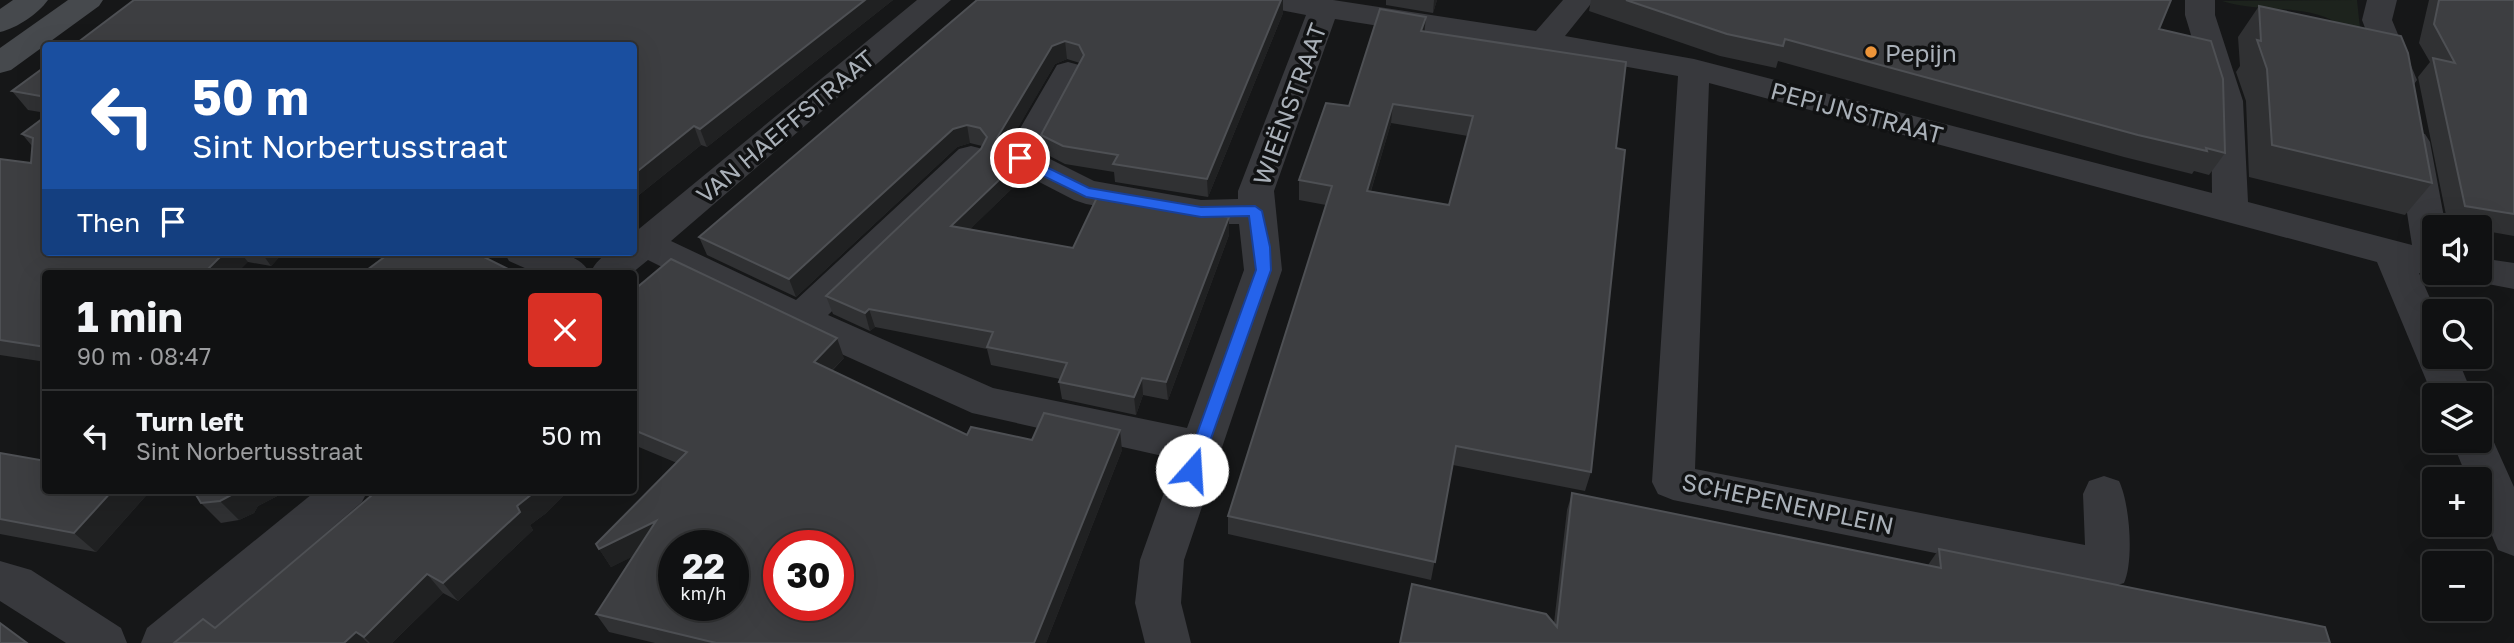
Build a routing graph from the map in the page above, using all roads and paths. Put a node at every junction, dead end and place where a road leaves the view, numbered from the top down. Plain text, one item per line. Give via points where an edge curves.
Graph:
1 (33, 0) edge
2 (88, 0) edge
3 (936, 0) edge
4 (1271, 0) edge
5 (1579, 0) edge
6 (2200, 0) edge
7 (2382, 0) edge
8 (1324, 8) junction
9 (0, 23) edge
10 (1544, 42) junction
11 (0, 63) edge
12 (1694, 69) junction
13 (1068, 72) dead end
14 (971, 157) edge
15 (1255, 211) junction
16 (2230, 211) junction
17 (2425, 215) edge
18 (637, 249) edge
19 (2392, 254) junction
20 (531, 256) edge
21 (629, 256) edge
22 (2422, 261) edge
23 (564, 270) edge
24 (612, 270) edge
25 (2492, 273) edge
26 (2514, 276) edge
27 (800, 318) junction
28 (2422, 323) edge
29 (1200, 447) junction
30 (2478, 453) edge
31 (342, 494) edge
32 (2105, 494) dead end
33 (2514, 537) edge
34 (0, 581) edge
35 (104, 643) edge
36 (164, 643) edge
37 (1168, 643) edge

1 - 9 street
2 - 11 street
3 - 18 street, VAN HAEFFSTRAAT
4 - 8 street, PEPIJNSTRAAT
5 - 10 street
6 - 16 street via 2200,15 2227,101
7 - 17 street via 2377,20 2402,84
8 - 10 street, PEPIJNSTRAAT
8 - 15 street, WIEËNSTRAAT via 1256,191
10 - 12 street, PEPIJNSTRAAT
12 - 16 street, PEPIJNSTRAAT
12 - 32 street, SCHEPENENPLEIN via 1673,482 2108,569
13 - 15 street via 1020,158 1086,192 1201,212
14 - 27 street
15 - 29 street, WIEËNSTRAAT via 1263,270
16 - 19 street, PEPIJNSTRAAT
18 - 27 street
19 - 22 street, PEPIJNSTRAAT
19 - 28 street
20 - 23 street
21 - 24 street, VAN HAEFFSTRAAT
25 - 26 street
27 - 29 street via 986,402
29 - 37 street, WIEËNSTRAAT via 1162,560 1158,603
30 - 33 street
31 - 36 street
34 - 35 street via 15,583

